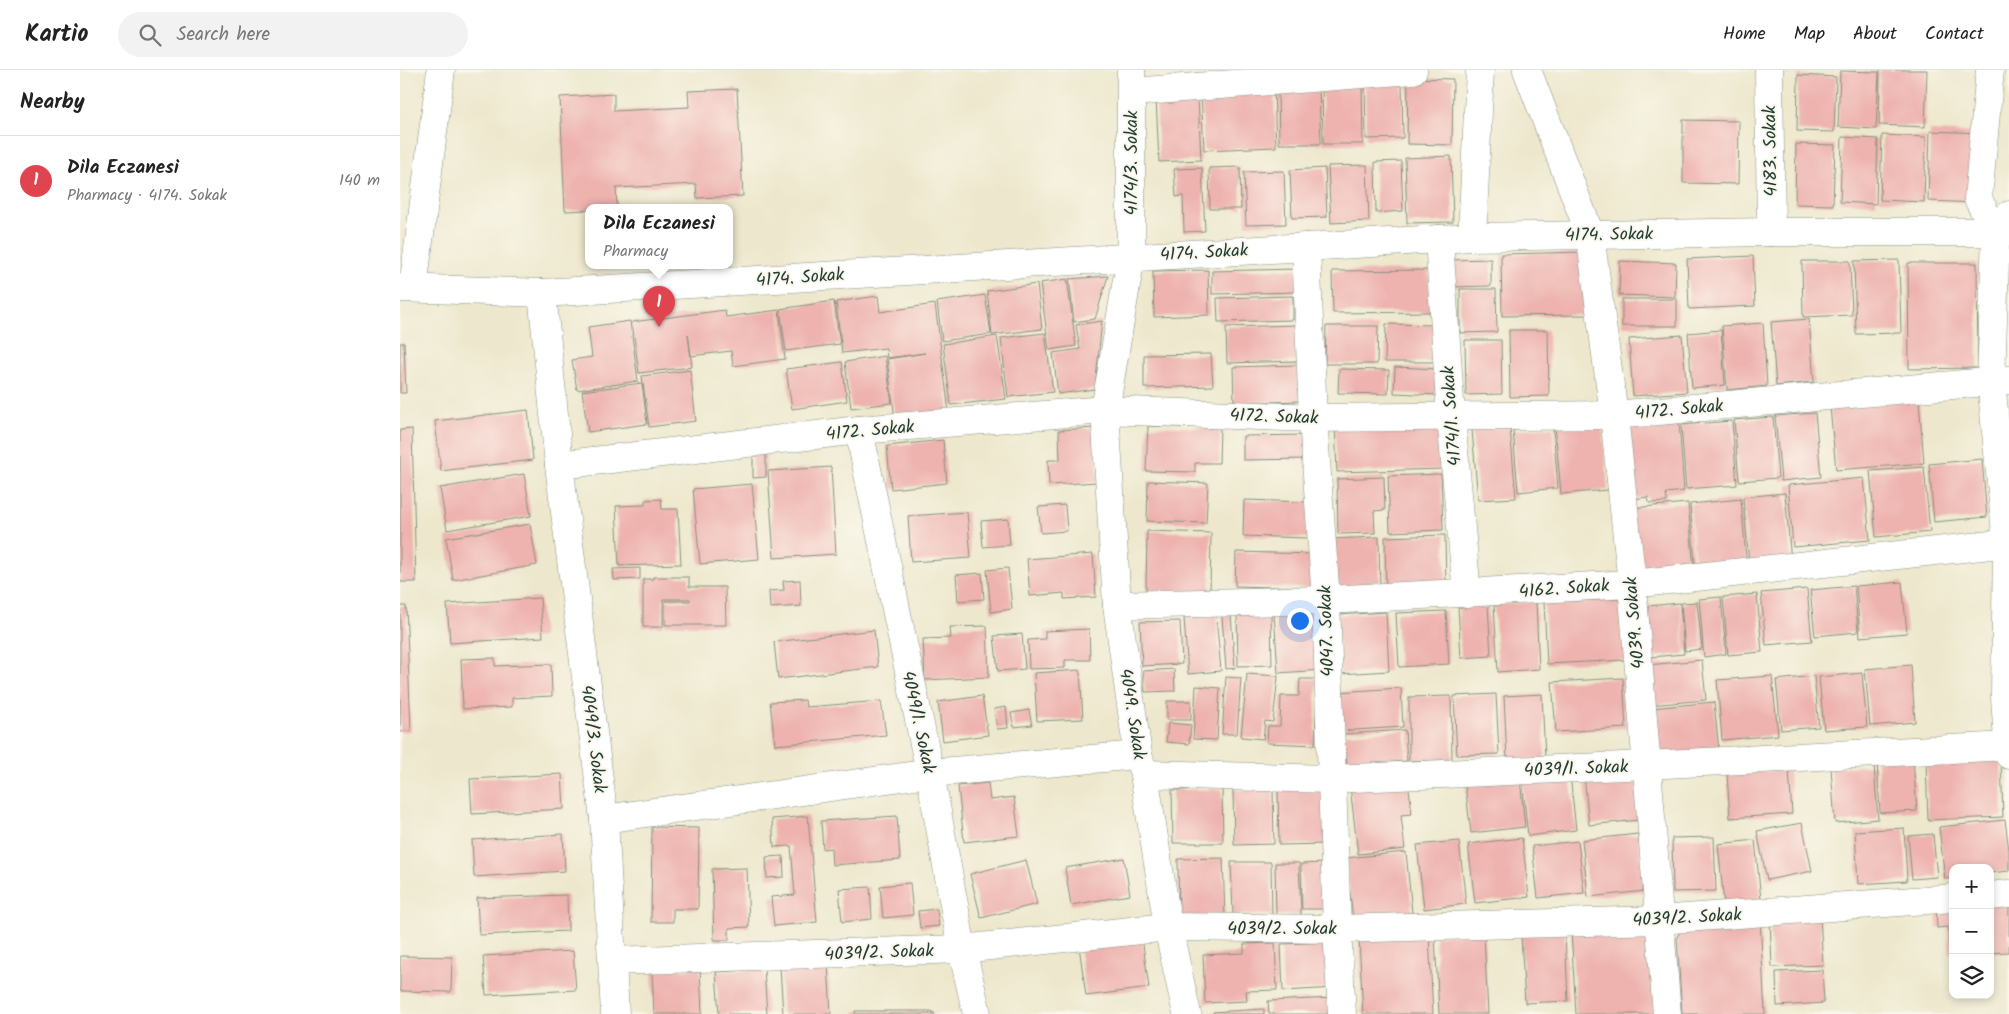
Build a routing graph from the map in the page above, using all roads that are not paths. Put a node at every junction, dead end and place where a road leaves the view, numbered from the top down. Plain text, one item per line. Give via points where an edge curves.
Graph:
1 (441, 70) edge
2 (1413, 70) edge
3 (1480, 70) edge
4 (1527, 70) edge
5 (1769, 70) edge
6 (1990, 70) edge
7 (1131, 81) edge
8 (2005, 227) edge
9 (1771, 232) junction
10 (1590, 234) junction
11 (1472, 236) junction
12 (1439, 239) junction
13 (1306, 247) junction
14 (1131, 256) junction
15 (407, 288) edge
16 (542, 293) junction
17 (2000, 380) edge
18 (1105, 410) junction
19 (1614, 415) junction
20 (1451, 417) junction
21 (1313, 418) junction
22 (859, 430) junction
23 (559, 465) junction
24 (2008, 543) edge
25 (1632, 584) junction
26 (1466, 594) junction
27 (1326, 600) junction
28 (1116, 605) junction
29 (2007, 697) edge
30 (2008, 751) edge
31 (1141, 764) junction
32 (1646, 765) junction
33 (930, 773) junction
34 (1332, 779) junction
35 (604, 819) junction
36 (2009, 894) edge
37 (1994, 896) edge
38 (1949, 898) edge
39 (1659, 920) junction
40 (1168, 927) junction
41 (1337, 929) junction
42 (962, 949) junction
43 (612, 961) junction
44 (615, 1014) edge
45 (977, 1014) edge
46 (1187, 1014) edge
47 (1342, 1014) edge
48 (1667, 1014) edge

1 - 15 street
2 - 7 street
3 - 11 street
4 - 10 street
5 - 9 street, 4183. Sokak
6 - 8 street via 1978,199
7 - 14 street, 4174/3. Sokak
8 - 9 street, 4174. Sokak
8 - 17 street
9 - 10 street, 4174. Sokak
10 - 11 street, 4174. Sokak
10 - 19 street, 4039. Sokak
11 - 12 street, 4174. Sokak
12 - 13 street, 4174. Sokak
12 - 20 street, 4174/1. Sokak
13 - 14 street, 4174. Sokak
13 - 21 street, 4047. Sokak
14 - 16 street, 4174. Sokak
14 - 18 street, 4174/3. Sokak
15 - 16 street, 4174. Sokak
16 - 23 street, 4049/3. Sokak
17 - 19 street, 4172. Sokak
17 - 24 street
18 - 21 street, 4172. Sokak
18 - 22 street, 4172. Sokak
18 - 28 street, 4049. Sokak
19 - 20 street, 4172. Sokak
19 - 25 street, 4039. Sokak
20 - 21 street, 4172. Sokak
20 - 26 street, 4174/1. Sokak
21 - 27 street, 4047. Sokak
22 - 23 street, 4172. Sokak
22 - 33 street, 4049/1. Sokak
23 - 35 street, 4049/3. Sokak
24 - 25 street, 4162. Sokak
24 - 29 street
25 - 26 street, 4162. Sokak
25 - 32 street, 4039. Sokak
26 - 27 street, 4162. Sokak
27 - 28 street, 4162. Sokak
27 - 34 street, 4047. Sokak
28 - 31 street, 4049. Sokak
29 - 30 street
30 - 32 street, 4039/1. Sokak
31 - 33 street, 4039/1. Sokak
31 - 34 street, 4039/1. Sokak
31 - 40 street, 4049. Sokak
32 - 34 street, 4039/1. Sokak
32 - 39 street, 4039. Sokak
33 - 35 street, 4039/1. Sokak
33 - 42 street, 4049/1. Sokak
34 - 41 street, 4047. Sokak
35 - 43 street, 4049/3. Sokak
36 - 37 street
38 - 39 street, 4039/2. Sokak
39 - 41 street, 4039/2. Sokak
39 - 48 street, 4039. Sokak
40 - 41 street, 4039/2. Sokak
40 - 42 street, 4039/2. Sokak
40 - 46 street, 4049. Sokak
41 - 47 street, 4047. Sokak
42 - 43 street, 4039/2. Sokak
42 - 45 street, 4049/1. Sokak
43 - 44 street, 4049/3. Sokak

